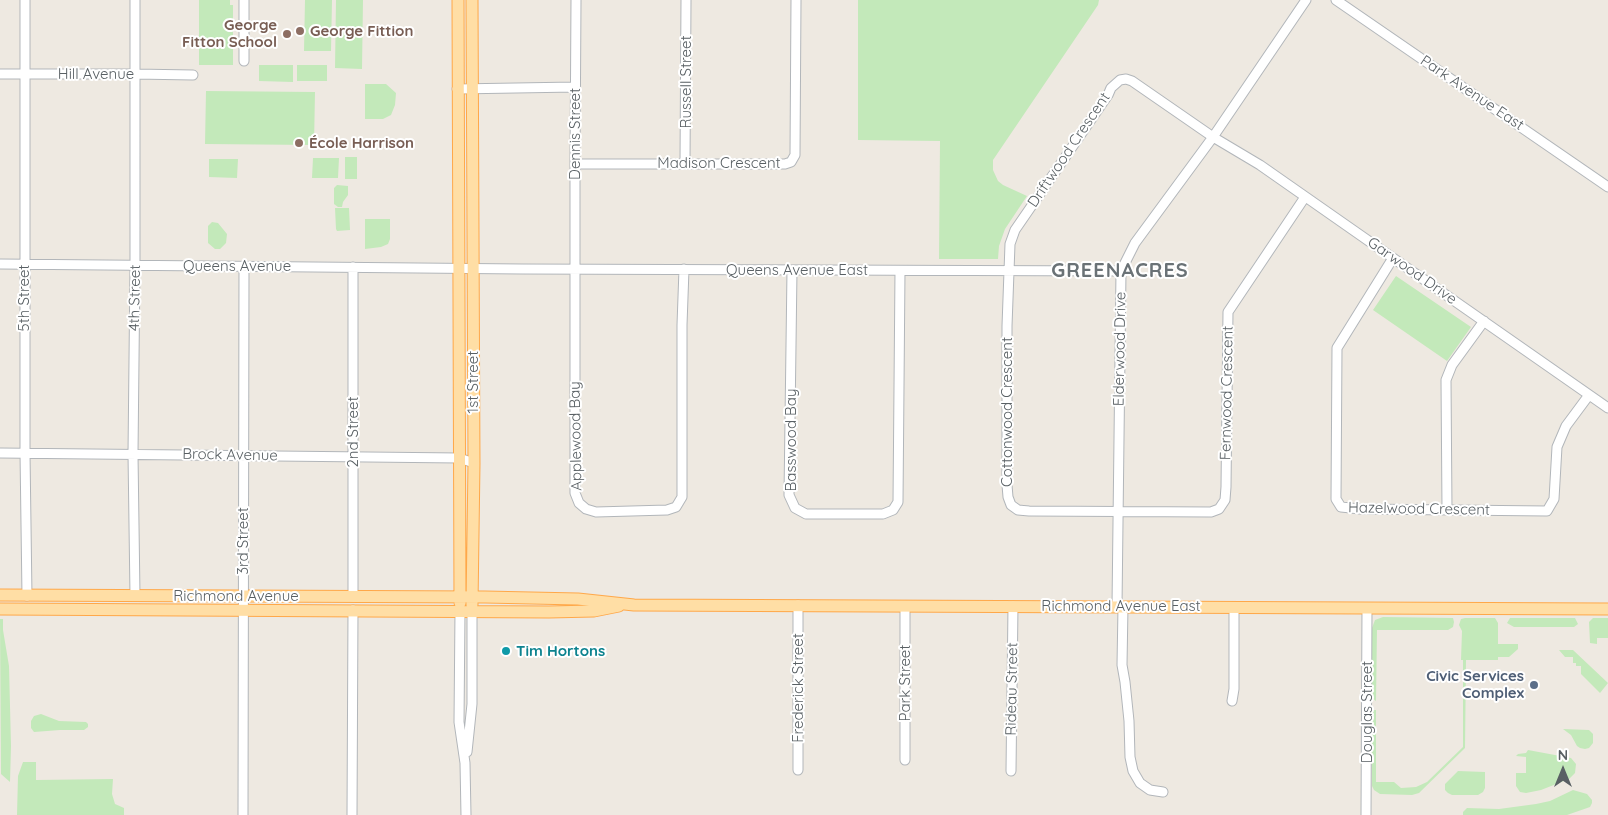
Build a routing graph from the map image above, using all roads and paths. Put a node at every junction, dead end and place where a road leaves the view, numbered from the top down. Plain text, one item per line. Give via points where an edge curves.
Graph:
1 (25, 0) edge
2 (135, 0) edge
3 (244, 0) edge
4 (458, 0) edge
5 (472, 0) edge
6 (576, 0) edge
7 (686, 0) edge
8 (796, 0) edge
9 (1306, 0) edge
10 (1336, 0) edge
11 (244, 61) dead end
12 (0, 74) edge
13 (135, 74) junction
14 (25, 75) junction
15 (193, 75) dead end
16 (575, 87) junction
17 (457, 89) junction
18 (472, 89) junction
19 (1213, 137) junction
20 (685, 163) junction
21 (575, 164) junction
22 (1608, 187) edge
23 (1305, 197) junction
24 (1393, 258) junction
25 (0, 264) edge
26 (24, 264) junction
27 (135, 266) junction
28 (244, 266) junction
29 (353, 267) junction
30 (459, 268) junction
31 (473, 268) junction
32 (576, 269) junction
33 (684, 269) junction
34 (792, 270) junction
35 (1008, 270) junction
36 (900, 271) junction
37 (1121, 271) junction
38 (1484, 321) junction
39 (1589, 395) junction
40 (1608, 408) edge
41 (0, 453) edge
42 (24, 453) junction
43 (133, 454) junction
44 (243, 456) junction
45 (353, 458) junction
46 (459, 458) junction
47 (474, 463) junction
48 (1447, 510) junction
49 (1117, 511) junction
50 (0, 596) edge
51 (27, 596) junction
52 (135, 596) junction
53 (243, 596) junction
54 (353, 597) junction
55 (460, 597) junction
56 (472, 597) junction
57 (634, 605) junction
58 (798, 605) junction
59 (905, 606) junction
60 (1013, 606) junction
61 (1120, 606) junction
62 (1234, 607) junction
63 (1367, 608) junction
64 (0, 609) edge
65 (1608, 609) edge
66 (353, 610) junction
67 (243, 611) junction
68 (460, 611) junction
69 (472, 611) junction
70 (1232, 702) dead end
71 (905, 760) dead end
72 (465, 762) junction
73 (798, 770) dead end
74 (1011, 771) dead end
75 (1163, 792) dead end
76 (243, 815) edge
77 (352, 815) edge
78 (466, 815) edge
79 (1366, 815) edge

1 - 14 street, 5th Street
2 - 13 street, 4th Street
3 - 11 street
4 - 17 main road, 1st Street
5 - 18 main road, 1st Street
6 - 16 street, Dennis Street
7 - 20 street, Russell Street
8 - 20 street, Madison Crescent via 795,154 791,162
9 - 19 street, Elderwood Drive
10 - 22 street, Park Avenue East
12 - 14 street, Hill Avenue
13 - 14 street, Hill Avenue
13 - 15 street, Hill Avenue
13 - 27 street, 4th Street
14 - 26 street, 5th Street
16 - 18 street
16 - 21 street, Dennis Street
17 - 18 street
17 - 30 main road, 1st Street
18 - 31 main road, 1st Street
19 - 23 street, Garwood Drive
19 - 35 street, Driftwood Crescent via 1132,80 1120,80 1111,88 1015,230 1010,244
19 - 37 street, Elderwood Drive via 1135,243
20 - 21 street, Madison Crescent
21 - 32 street, Dennis Street
23 - 24 street, Garwood Drive
23 - 49 street, Fernwood Crescent via 1228,312 1226,487 1222,504 1211,512
24 - 38 street, Garwood Drive
24 - 48 street, Hazelwood Crescent via 1337,348 1336,499 1341,507 1360,509
25 - 26 street, Queens Avenue
26 - 27 street, Queens Avenue
26 - 42 street, 5th Street
27 - 28 street, Queens Avenue
27 - 43 street, 4th Street
28 - 29 street, Queens Avenue
28 - 44 street, 3rd Street
29 - 30 street, Queens Avenue
29 - 45 street, 2nd Street
30 - 31 street, Queens Avenue
30 - 46 main road, 1st Street
31 - 32 street, Queens Avenue East
31 - 47 main road, 1st Street
32 - 33 street, Queens Avenue East
32 - 33 street, Applewood Bay via 575,493 586,509 596,512 667,510 676,507 682,497
33 - 34 street, Queens Avenue East
34 - 36 street, Queens Avenue East
34 - 36 street, Basswood Bay via 789,496 795,508 806,514 882,514 893,510 898,502
35 - 36 street, Queens Avenue East
35 - 37 street, Queens Avenue East
35 - 49 street, Cottonwood Crescent via 1007,485 1011,505 1018,510
37 - 49 street, Elderwood Drive
38 - 39 street, Garwood Drive
38 - 48 street via 1452,366 1446,380
39 - 40 street, Garwood Drive
39 - 48 street, Hazelwood Crescent via 1566,426 1557,447 1554,499 1547,510
41 - 42 street, Brock Avenue
42 - 43 street, Brock Avenue
42 - 51 street, 5th Street
43 - 44 street, Brock Avenue
43 - 52 street, 4th Street
44 - 45 street, Brock Avenue
44 - 53 street, 3rd Street
45 - 46 street, Brock Avenue
45 - 54 street, 2nd Street
46 - 47 street, Brock Avenue
46 - 55 main road, 1st Street
47 - 56 main road, 1st Street
49 - 61 street, Elderwood Drive
50 - 51 main road, Richmond Avenue
51 - 52 main road, Richmond Avenue
52 - 53 main road, Richmond Avenue
53 - 54 main road, Richmond Avenue
53 - 67 street, 3rd Street
54 - 55 main road, Richmond Avenue
55 - 56 main road, Richmond Avenue
55 - 68 main road, 1st Street
56 - 57 main road, Richmond Avenue East via 578,599
56 - 69 main road, 1st Street
57 - 58 main road, Richmond Avenue East
57 - 69 main road, Richmond Avenue East via 594,611
58 - 59 main road, Richmond Avenue East
58 - 73 street, Frederick Street
59 - 60 main road, Richmond Avenue East
59 - 71 street, Park Street
60 - 61 main road, Richmond Avenue East
60 - 74 street, Rideau Street
61 - 62 main road, Richmond Avenue East
61 - 75 street, Elderwood Drive via 1123,620 1122,665 1133,771 1140,783 1150,790
62 - 63 main road, Richmond Avenue East
62 - 70 street
63 - 65 main road, Richmond Avenue East
63 - 79 street, Douglas Street
64 - 67 main road, Richmond Avenue
66 - 67 main road, Richmond Avenue
66 - 68 main road, Richmond Avenue
66 - 77 street
67 - 76 street, 3rd Street
68 - 69 main road, Richmond Avenue
68 - 72 street, 1st Street via 459,722
69 - 72 street, 1st Street via 472,704
72 - 78 street, 1st Street

